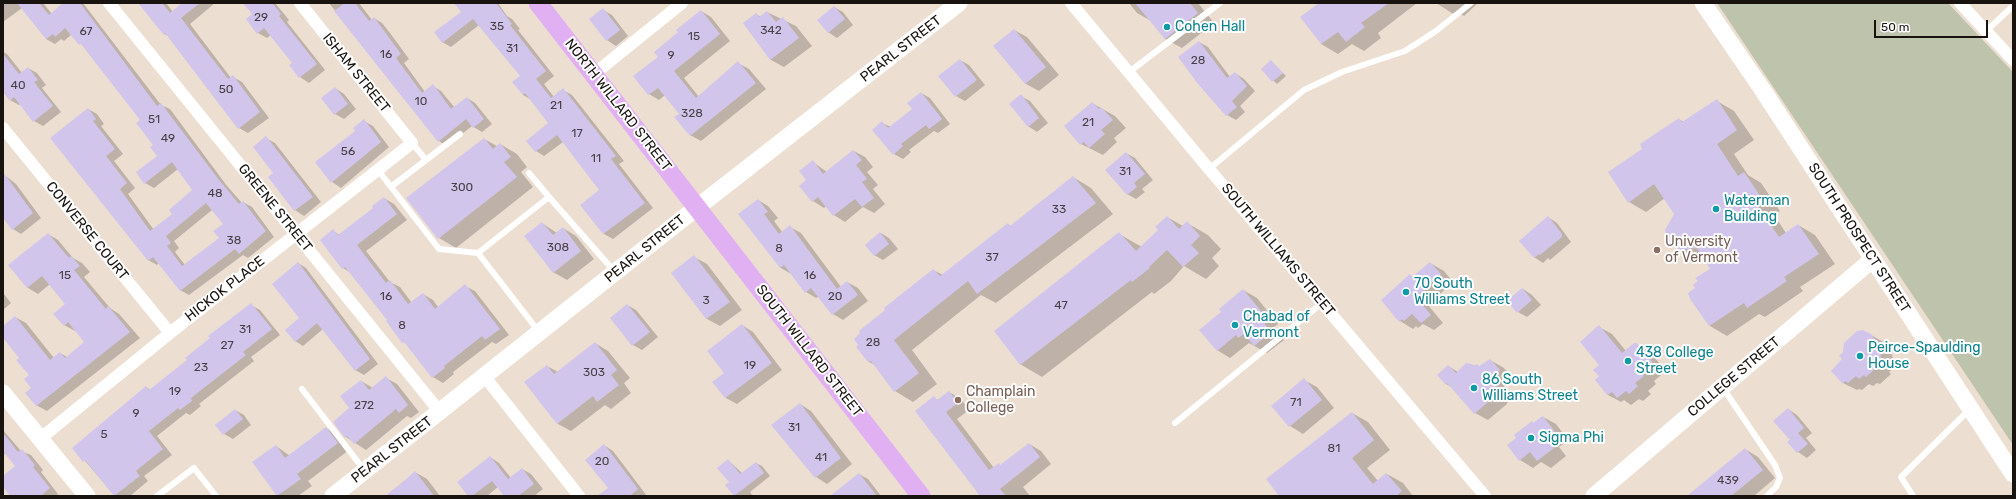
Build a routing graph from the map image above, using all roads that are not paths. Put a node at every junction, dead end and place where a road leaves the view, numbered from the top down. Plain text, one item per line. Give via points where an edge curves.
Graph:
1 (110, 3) edge
2 (300, 3) edge
3 (538, 3) edge
4 (682, 3) edge
5 (960, 3) edge
6 (1071, 3) edge
7 (1219, 3) edge
8 (1471, 3) edge
9 (1703, 3) edge
10 (1960, 3) edge
11 (2013, 6) edge
12 (1986, 31) junction
13 (2013, 60) edge
14 (1129, 72) junction
15 (594, 74) junction
16 (3, 128) edge
17 (460, 134) dead end
18 (412, 142) junction
19 (426, 160) junction
20 (1209, 169) junction
21 (378, 170) junction
22 (529, 173) dead end
23 (392, 186) junction
24 (550, 197) junction
25 (697, 207) junction
26 (296, 234) junction
27 (478, 253) junction
28 (1873, 259) junction
29 (615, 273) junction
30 (1322, 303) junction
31 (170, 333) junction
32 (540, 333) junction
33 (485, 377) junction
34 (1722, 387) junction
35 (302, 389) dead end
36 (3, 393) edge
37 (1970, 408) junction
38 (440, 412) junction
39 (1174, 423) dead end
40 (41, 438) junction
41 (364, 471) junction
42 (2013, 474) edge
43 (87, 496) edge
44 (157, 496) edge
45 (216, 496) edge
46 (333, 496) edge
47 (579, 496) edge
48 (921, 496) edge
49 (1486, 496) edge
50 (1594, 496) edge
51 (1767, 496) edge
52 (1913, 496) edge

1 - 26 street, GREENE STREET
2 - 18 street, ISHAM STREET
3 - 15 main road, NORTH WILLARD STREET
4 - 15 street
5 - 25 main road, PEARL STREET
6 - 14 street, SOUTH WILLIAMS STREET
7 - 14 lane
8 - 20 lane via 1436,31 1405,51 1342,72 1304,90
9 - 28 main road, SOUTH PROSPECT STREET
10 - 12 street
11 - 12 lane
12 - 13 street
14 - 20 street, SOUTH WILLIAMS STREET
15 - 25 main road, NORTH WILLARD STREET
16 - 31 street, CONVERSE COURT
17 - 19 lane
18 - 19 lane
18 - 21 street, HICKOK PLACE
19 - 23 lane
20 - 30 street, SOUTH WILLIAMS STREET
21 - 23 lane
21 - 26 street, HICKOK PLACE
22 - 24 lane
23 - 27 lane via 439,248
24 - 27 lane
24 - 29 lane
25 - 29 main road, PEARL STREET
25 - 48 main road, SOUTH WILLARD STREET
26 - 31 street, HICKOK PLACE
26 - 38 street, GREENE STREET
27 - 32 lane
28 - 34 main road, COLLEGE STREET
28 - 37 main road, SOUTH PROSPECT STREET
29 - 32 main road, PEARL STREET
30 - 39 lane
30 - 49 street, SOUTH WILLIAMS STREET
31 - 40 street, HICKOK PLACE
32 - 33 main road, PEARL STREET
33 - 38 main road, PEARL STREET
33 - 47 street
34 - 50 main road, COLLEGE STREET
34 - 51 lane via 1775,465 1780,478 1776,488
35 - 41 lane
36 - 40 main road
37 - 42 main road, SOUTH PROSPECT STREET
37 - 52 lane via 1901,477
38 - 41 main road, PEARL STREET
40 - 43 main road
41 - 46 main road, PEARL STREET
44 - 45 lane via 194,468

